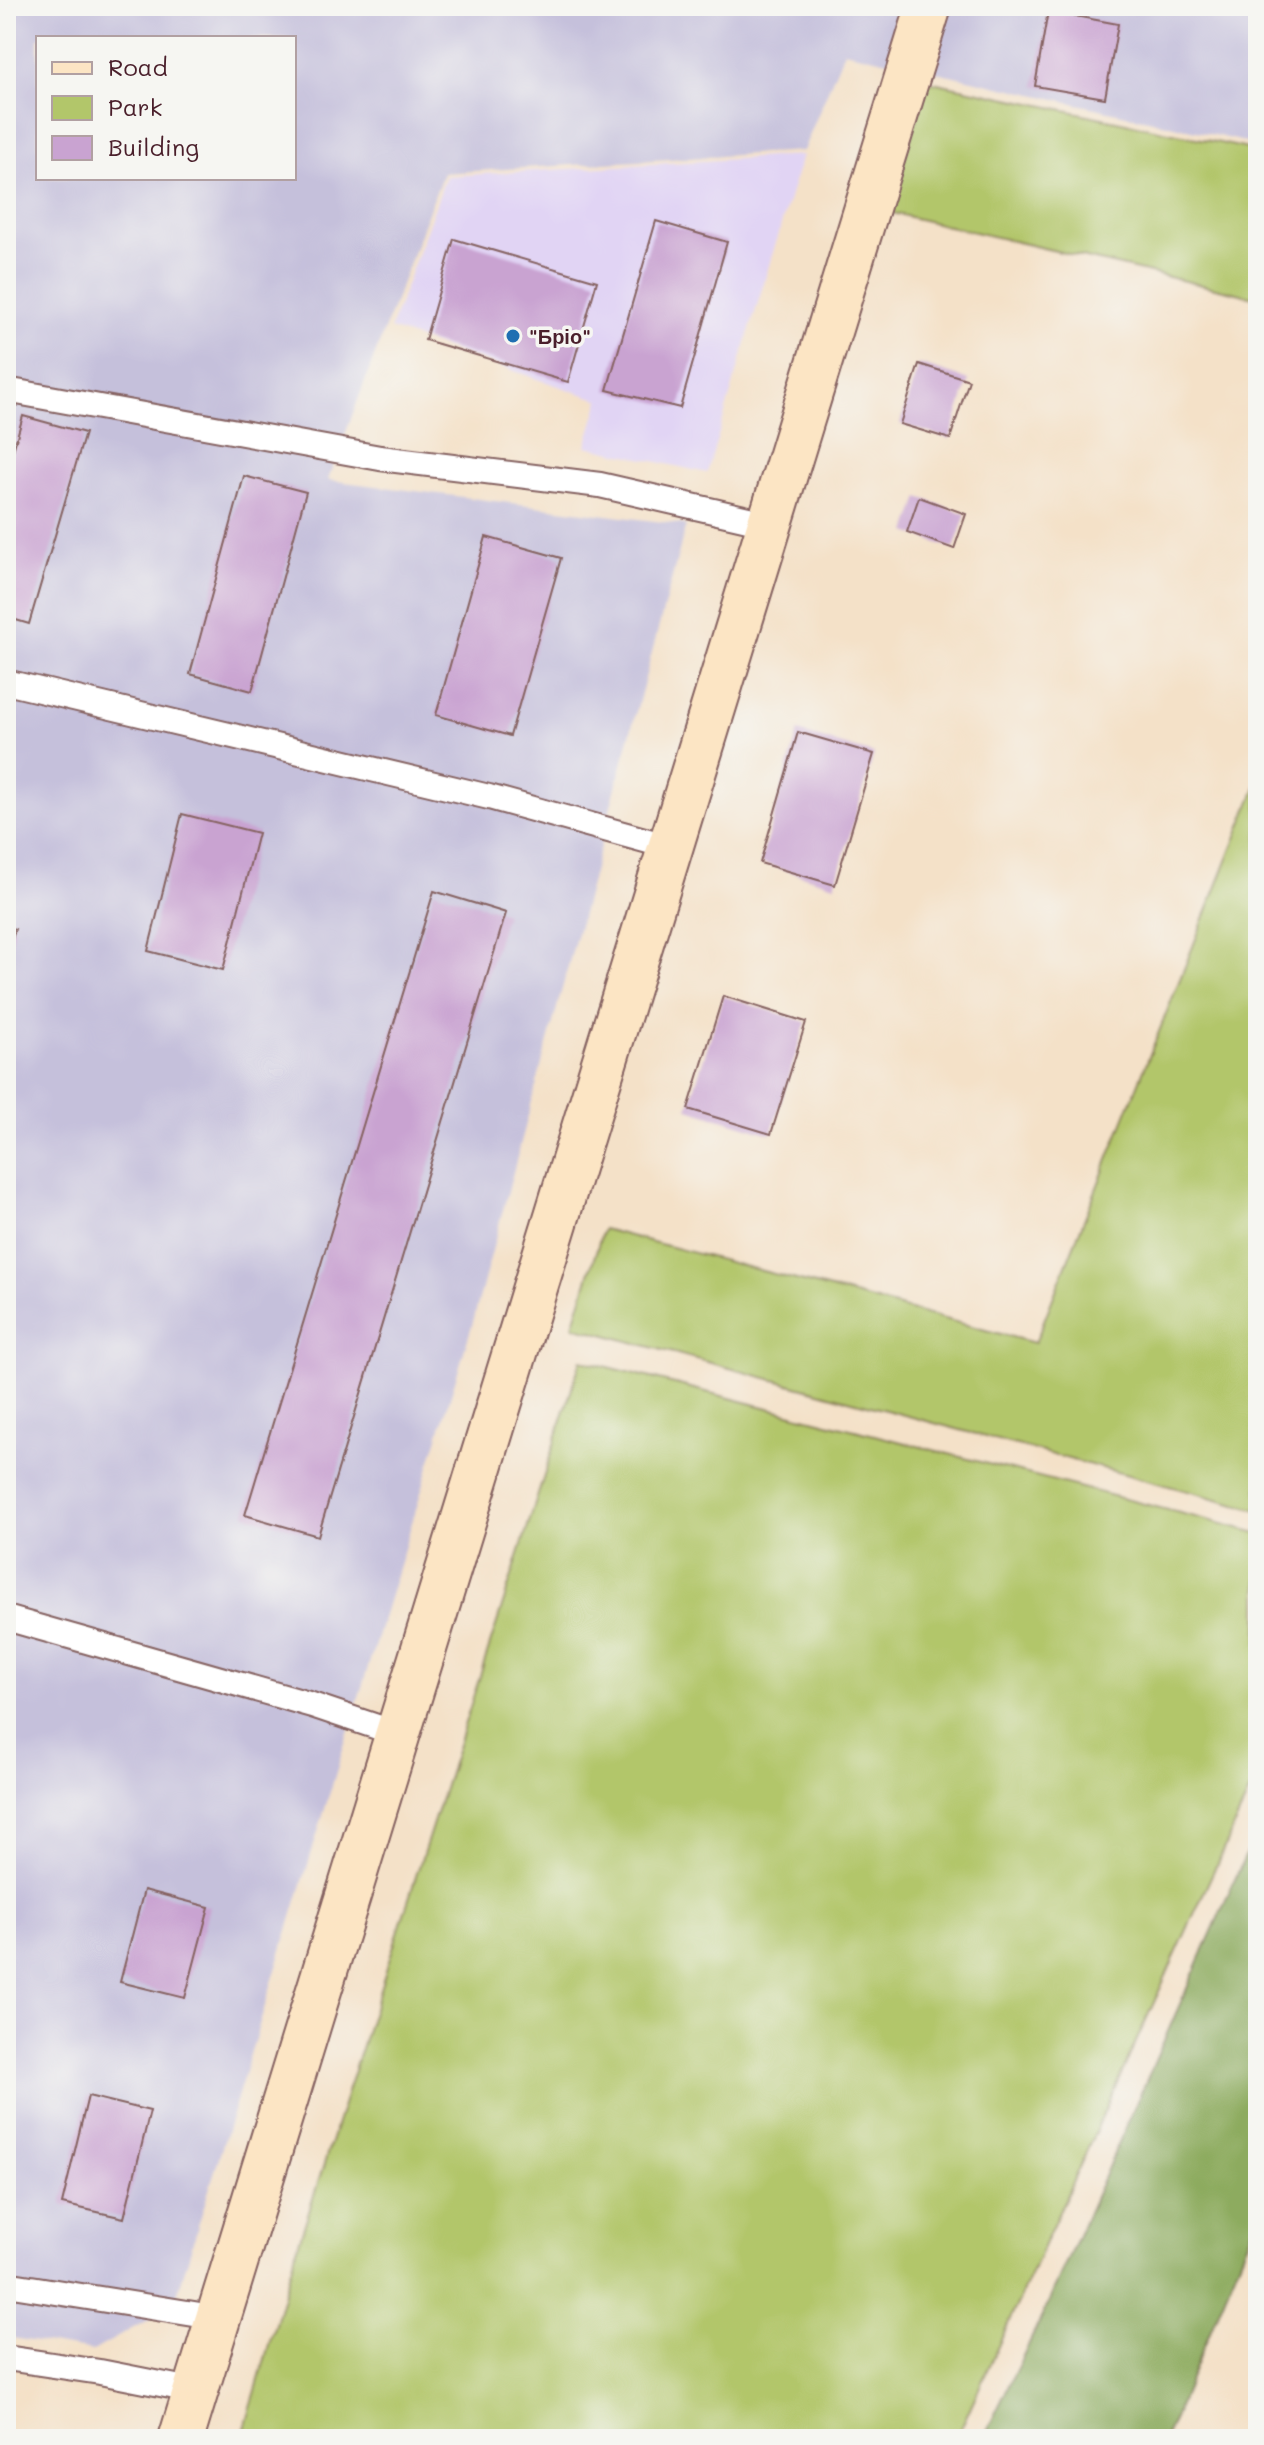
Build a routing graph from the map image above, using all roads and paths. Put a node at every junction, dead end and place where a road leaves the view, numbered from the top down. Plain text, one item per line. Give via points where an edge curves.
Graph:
1 (929, 6) edge
2 (6, 390) edge
3 (770, 524) junction
4 (6, 682) edge
5 (670, 847) junction
6 (6, 1618) edge
7 (398, 1734) junction
8 (6, 2284) edge
9 (219, 2318) junction
10 (6, 2358) edge
11 (196, 2391) junction
12 (181, 2439) edge

1 - 3 street
2 - 3 lane via 380,458 600,485
3 - 5 street
4 - 5 lane via 489,797
5 - 7 street
6 - 7 lane
7 - 9 street
8 - 9 lane
9 - 11 street
10 - 11 lane
11 - 12 street

